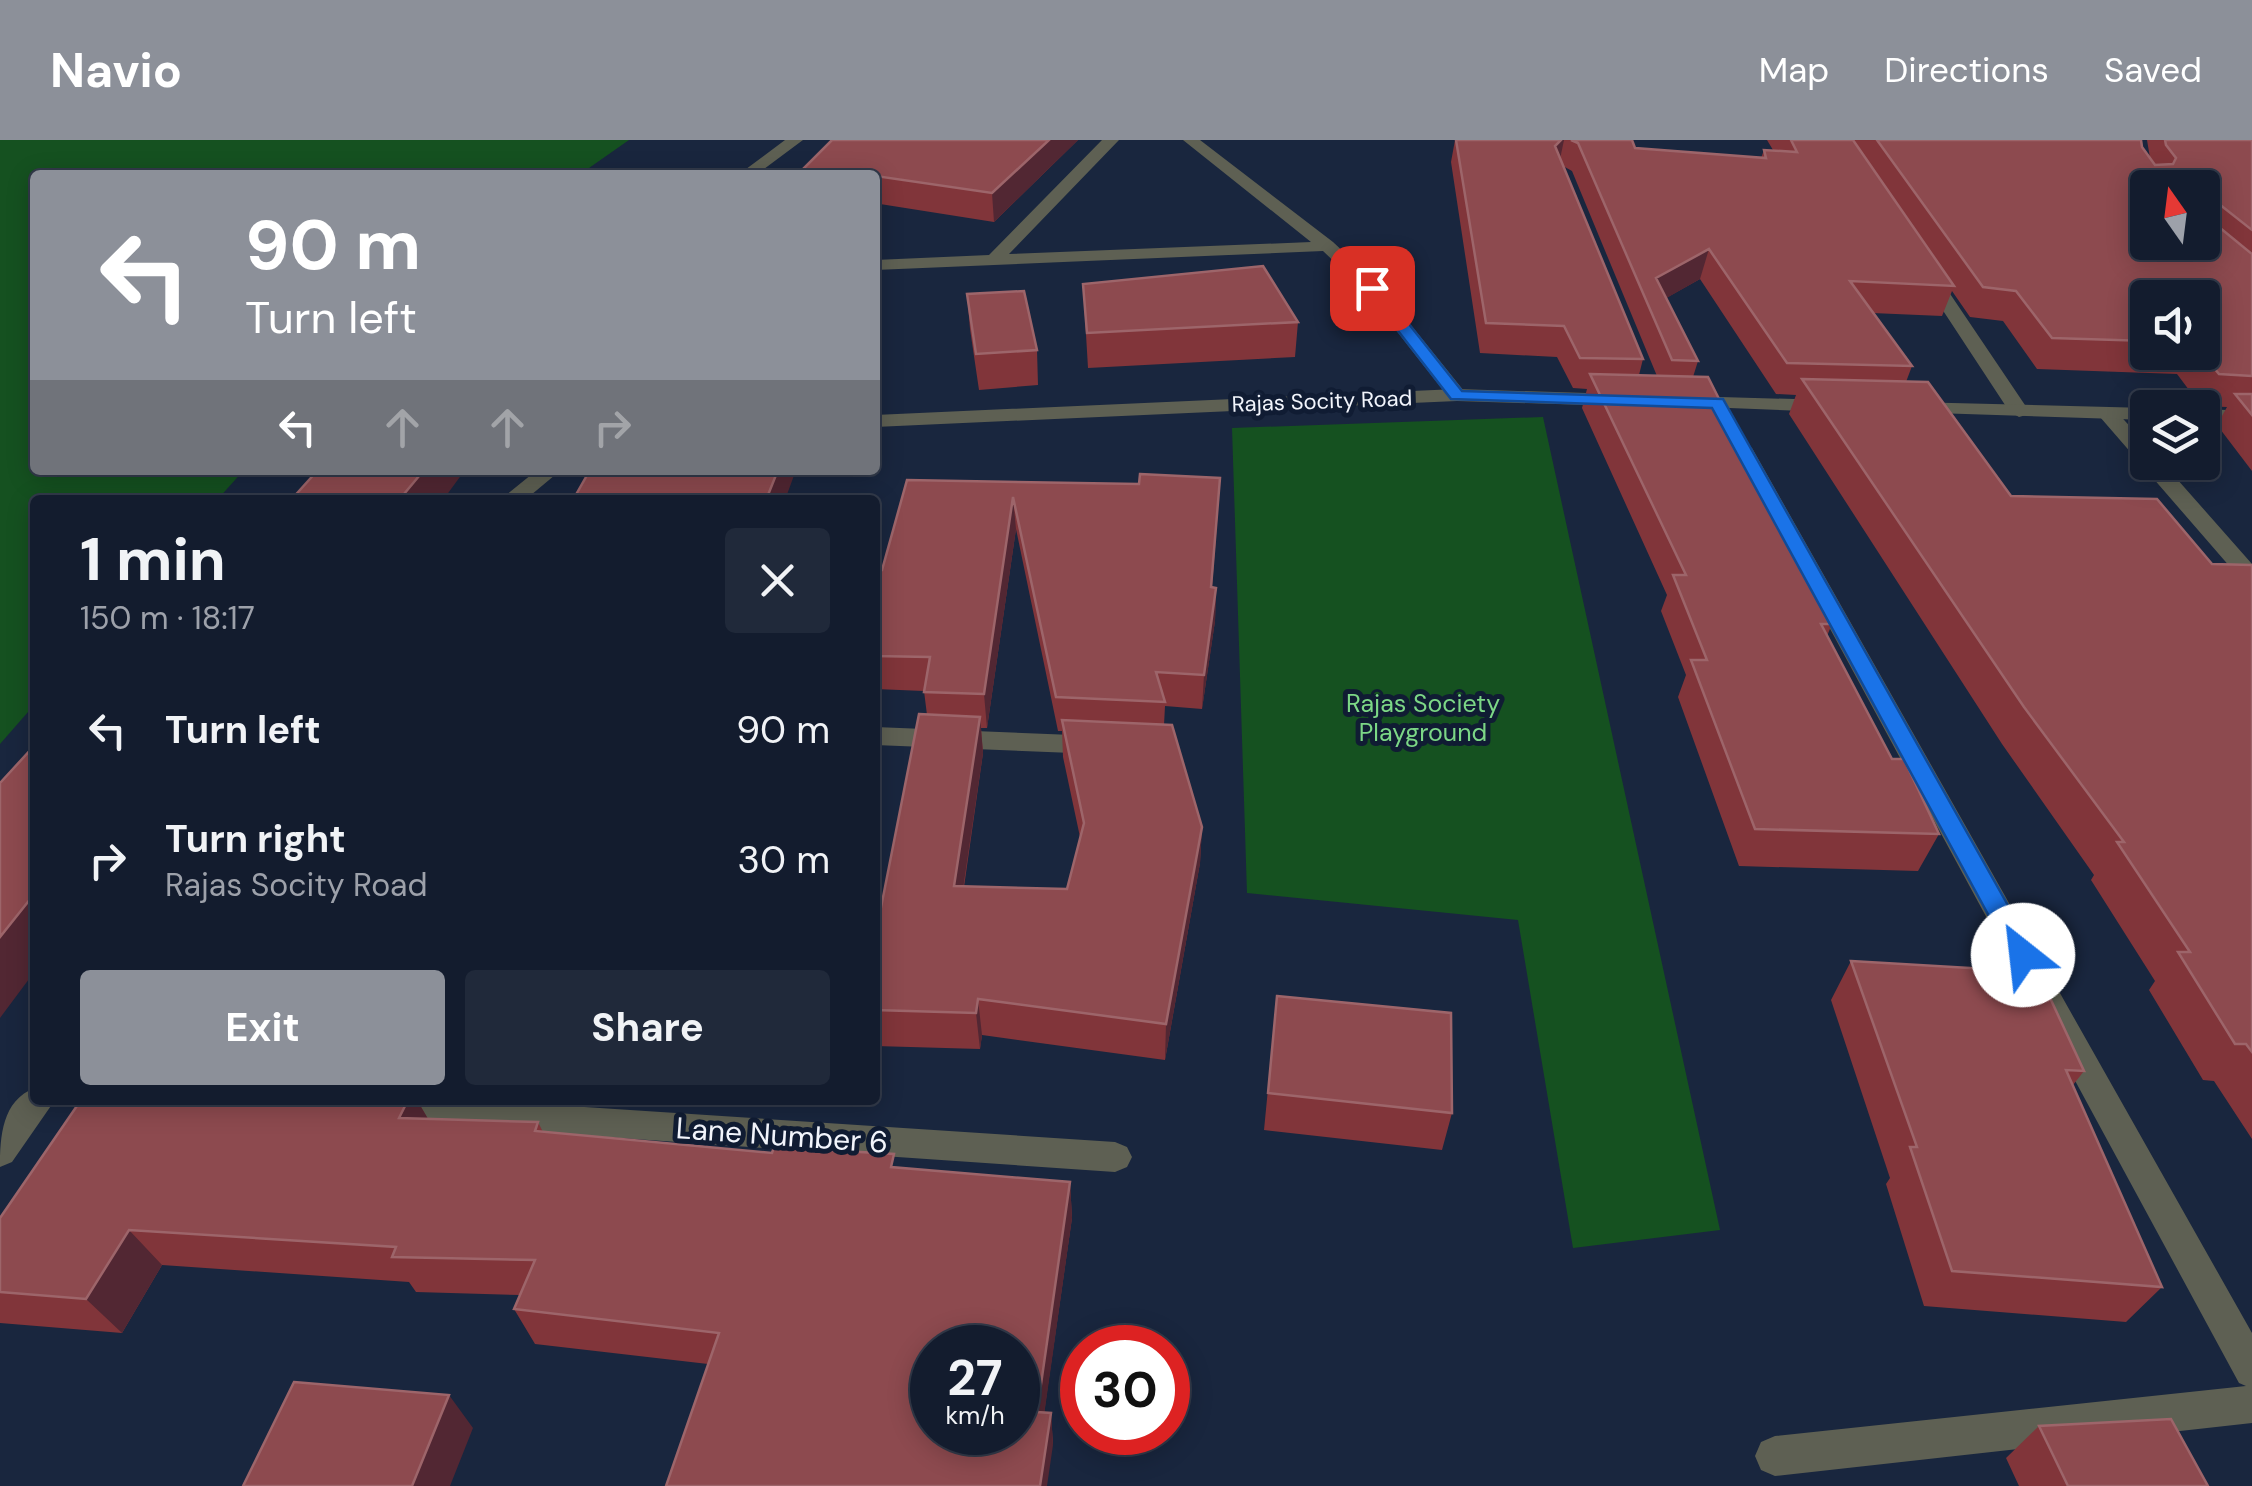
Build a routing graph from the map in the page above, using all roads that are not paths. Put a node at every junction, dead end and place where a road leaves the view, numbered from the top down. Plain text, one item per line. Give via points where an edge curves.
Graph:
1 (794, 140) edge
2 (1111, 140) edge
3 (1191, 140) edge
4 (753, 170) edge
5 (1327, 246) junction
6 (1913, 252) edge
7 (994, 261) junction
8 (880, 265) edge
9 (1457, 396) junction
10 (1633, 400) edge
11 (1669, 401) edge
12 (1717, 403) junction
13 (1849, 406) edge
14 (1887, 407) edge
15 (2019, 411) junction
16 (2107, 413) junction
17 (2130, 414) edge
18 (2220, 416) edge
19 (2252, 417) edge
20 (880, 420) edge
21 (2130, 439) edge
22 (544, 475) edge
23 (2166, 480) edge
24 (518, 495) edge
25 (2252, 578) edge
26 (880, 736) edge
27 (1126, 746) edge
28 (35, 1105) edge
29 (344, 1105) edge
30 (0, 1152) edge
31 (1115, 1157) dead end
32 (2252, 1370) edge
33 (2252, 1404) edge
34 (1775, 1456) dead end

1 - 4 street
2 - 7 street
3 - 5 street, Rajas Socity Road
5 - 7 street
5 - 9 street, Rajas Socity Road via 1372,288
6 - 15 street
7 - 8 street
9 - 10 street
9 - 20 street, Rajas Socity Road
11 - 12 street
12 - 13 street
12 - 32 street
14 - 15 street
15 - 16 street
16 - 17 street
16 - 21 street
18 - 19 street
22 - 24 street
23 - 25 street
26 - 27 street
28 - 30 street
29 - 31 street, Lane Number 6
33 - 34 street

